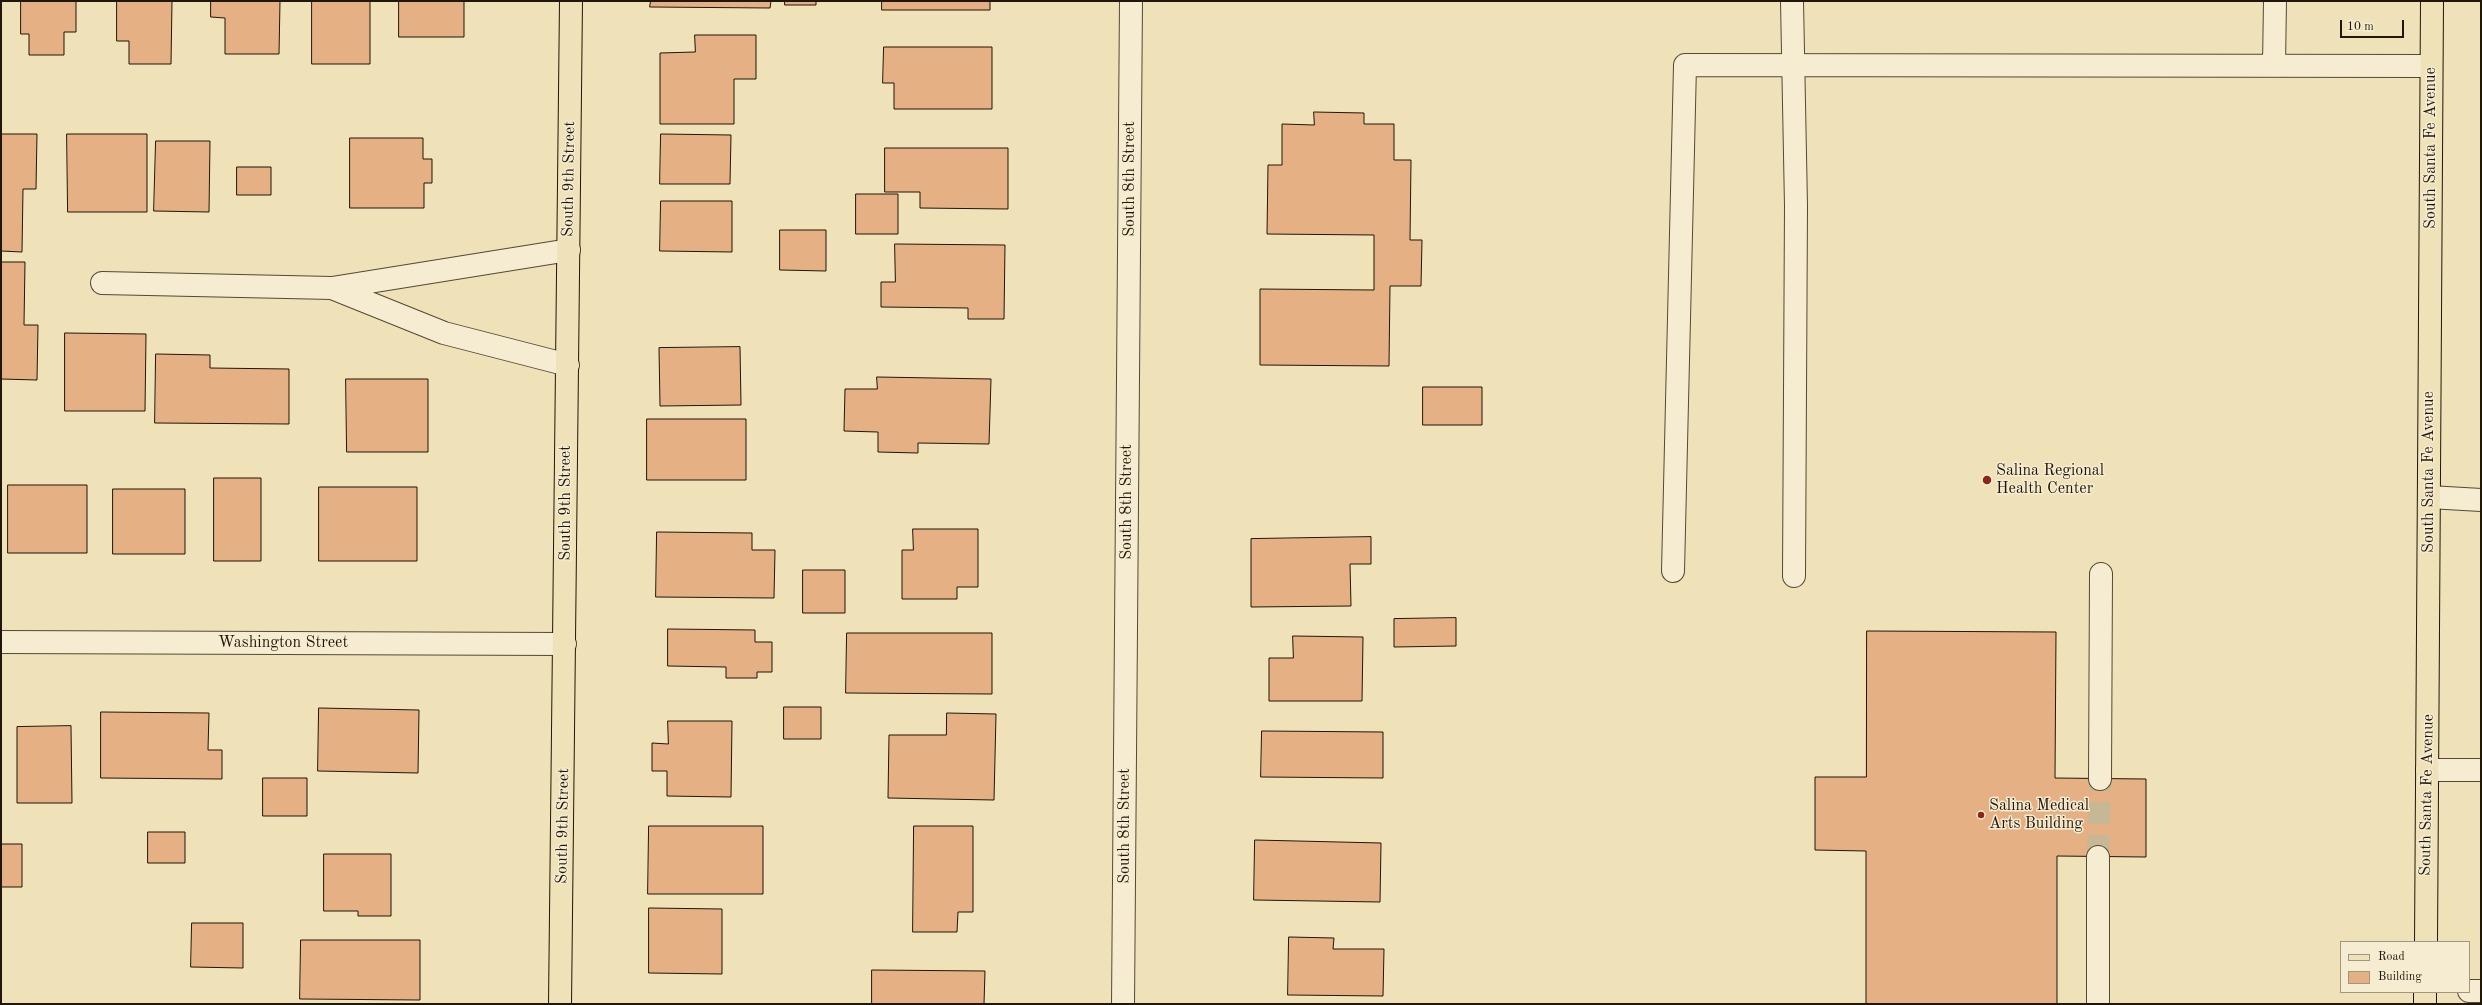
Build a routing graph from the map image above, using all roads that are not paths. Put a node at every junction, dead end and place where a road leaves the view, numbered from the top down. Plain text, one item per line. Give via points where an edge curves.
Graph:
1 (571, 1) edge
2 (1131, 1) edge
3 (1792, 1) edge
4 (2275, 1) edge
5 (2432, 1) edge
6 (1794, 64) junction
7 (2274, 65) junction
8 (2431, 66) junction
9 (569, 250) junction
10 (102, 283) dead end
11 (332, 288) junction
12 (568, 365) junction
13 (2429, 497) junction
14 (2481, 500) edge
15 (1673, 571) dead end
16 (2101, 574) dead end
17 (1794, 576) dead end
18 (1, 642) edge
19 (565, 644) junction
20 (2427, 770) junction
21 (2481, 770) edge
22 (2100, 779) tunnel mouth
23 (2098, 857) tunnel mouth
24 (2426, 941) edge
25 (2470, 991) edge
26 (2481, 991) edge
27 (2425, 993) edge
28 (560, 1004) edge
29 (1123, 1004) edge
30 (2098, 1004) edge
31 (2425, 1004) edge

1 - 9 main road, South 9th Street
2 - 29 street, South 8th Street
3 - 6 street
4 - 7 street
5 - 8 main road, South Santa Fe Avenue
6 - 7 street
6 - 15 street via 1685,65
6 - 17 street
7 - 8 street
8 - 13 main road, South Santa Fe Avenue
9 - 11 street
9 - 12 main road, South 9th Street
10 - 11 street
11 - 12 street via 444,333
12 - 19 main road, South 9th Street
13 - 14 street
13 - 20 main road, South Santa Fe Avenue
16 - 22 street
18 - 19 street, Washington Street
19 - 28 main road, South 9th Street
20 - 21 street
20 - 24 main road, South Santa Fe Avenue
23 - 30 street
25 - 26 street
27 - 31 main road

